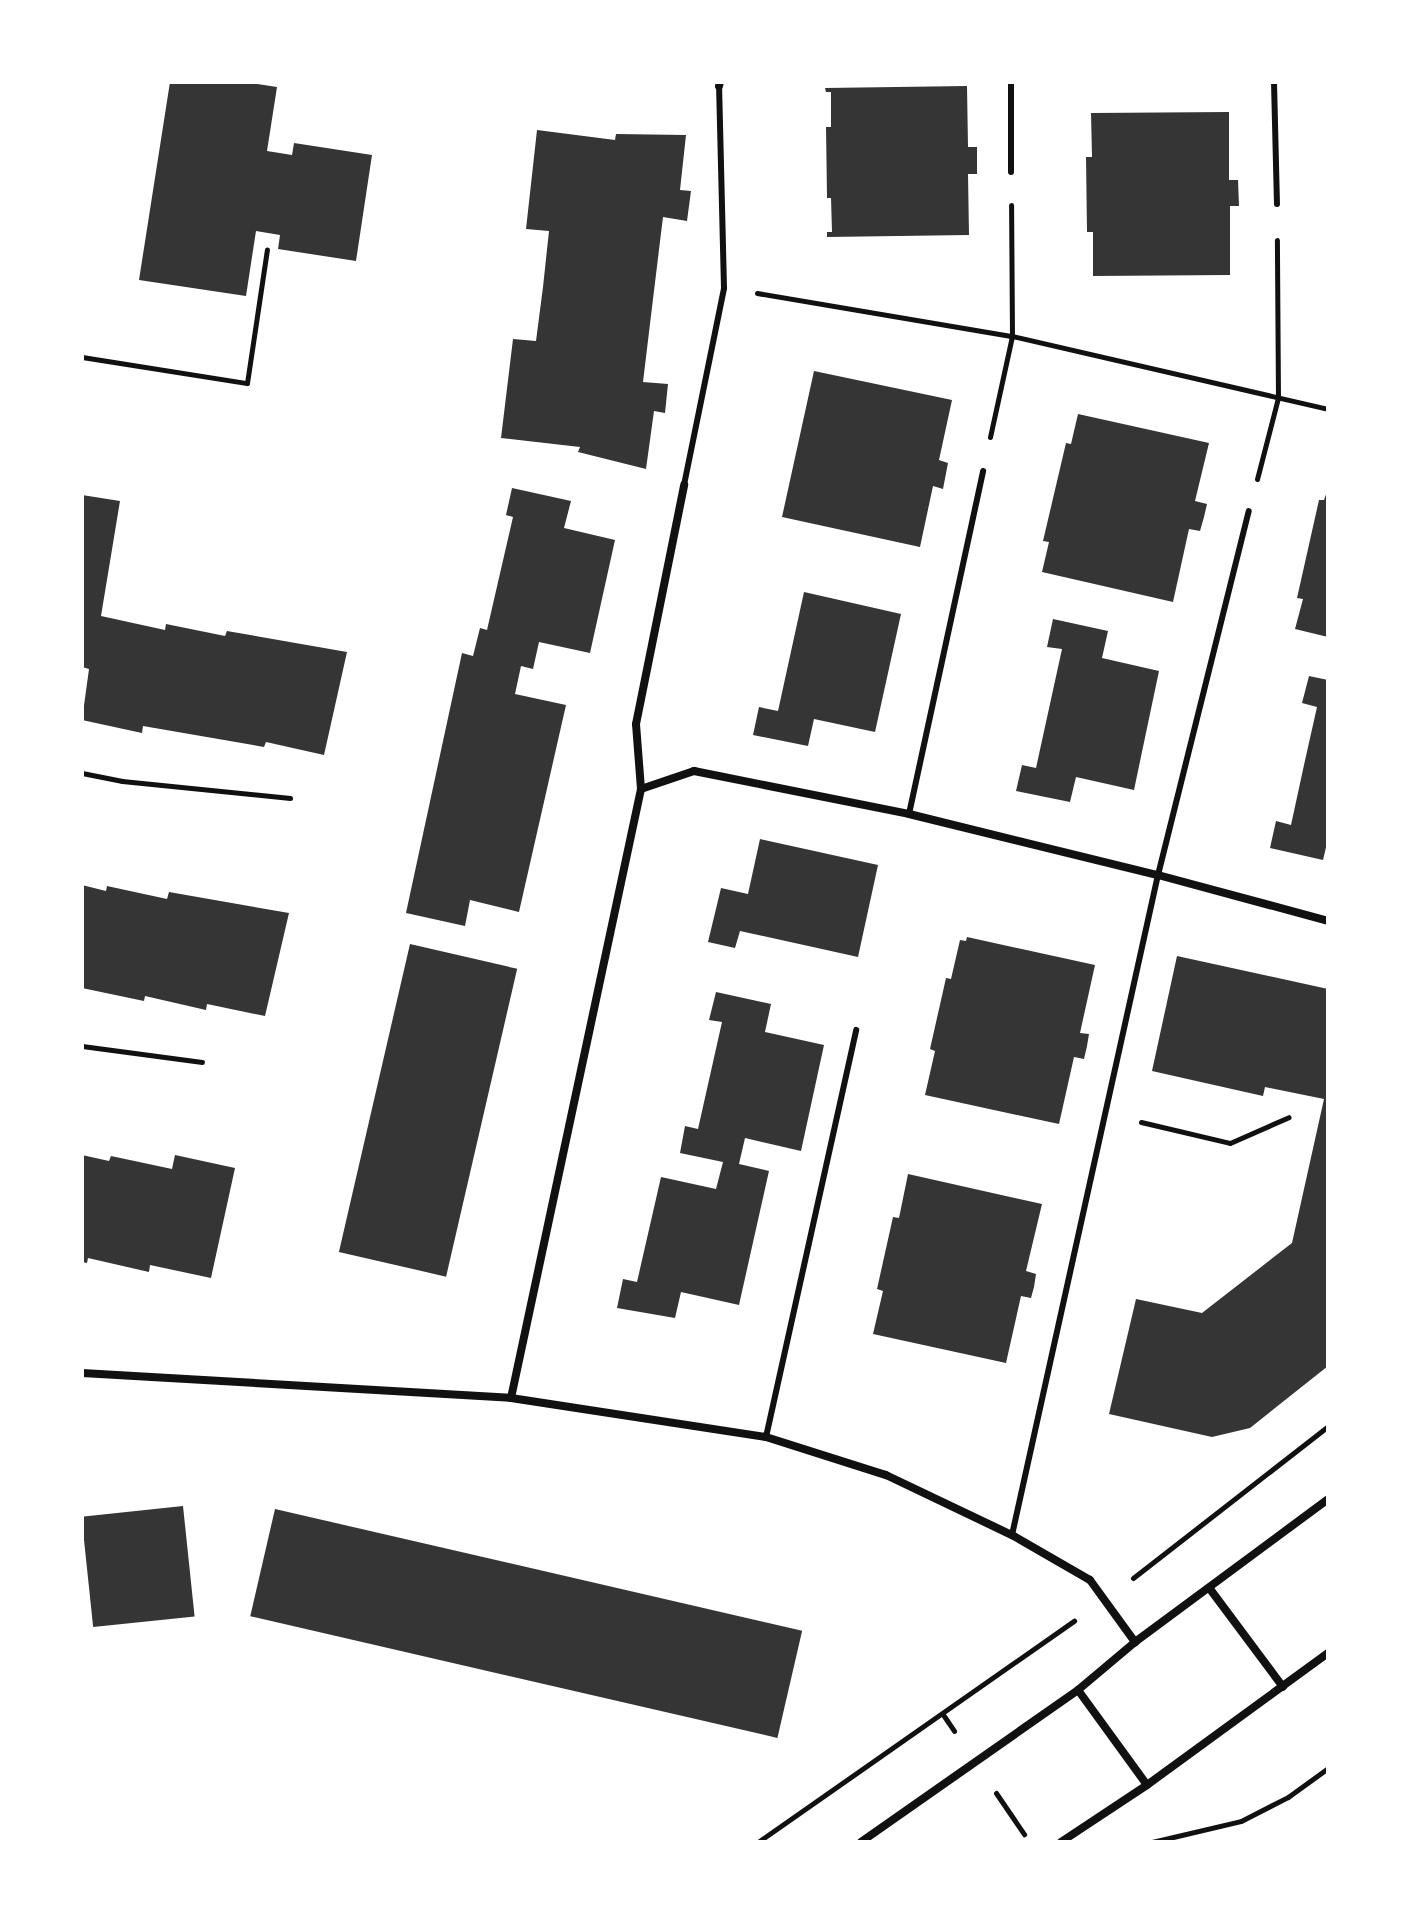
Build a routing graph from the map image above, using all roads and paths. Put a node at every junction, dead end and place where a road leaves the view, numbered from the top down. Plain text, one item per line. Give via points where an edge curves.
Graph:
1 (1011, 82) edge
2 (1274, 82) edge
3 (720, 84) edge
4 (1011, 172) joint
5 (1277, 204) joint
6 (267, 249) dead end
7 (724, 288) junction
8 (1012, 336) junction
9 (82, 357) edge
10 (1278, 398) junction
11 (1328, 409) edge
12 (983, 471) joint
13 (684, 485) joint
14 (1249, 511) joint
15 (82, 773) edge
16 (641, 789) junction
17 (290, 798) dead end
18 (909, 814) junction
19 (1158, 875) junction
20 (1328, 921) edge
21 (856, 1030) dead end
22 (82, 1046) edge
23 (202, 1062) dead end
24 (1105, 1113) junction
25 (1289, 1117) dead end
26 (82, 1373) edge
27 (511, 1398) junction
28 (1328, 1426) edge
29 (766, 1437) junction
30 (1328, 1499) edge
31 (1012, 1535) junction
32 (1210, 1589) junction
33 (1105, 1599) junction
34 (1135, 1642) junction
35 (1328, 1653) edge
36 (1283, 1687) junction
37 (1078, 1690) junction
38 (1328, 1768) edge
39 (1147, 1785) junction
40 (758, 1842) edge
41 (861, 1842) edge
42 (1061, 1842) edge
43 (1152, 1842) edge

1 - 4 lane
2 - 5 lane
3 - 7 lane
4 - 8 path
5 - 10 path
6 - 9 path via 247,383
7 - 8 path
7 - 13 lane
8 - 10 path
8 - 12 path
10 - 11 path
10 - 14 path
12 - 18 lane
13 - 16 street via 636,724
14 - 19 lane
15 - 17 path
16 - 18 street via 694,771
16 - 27 street
18 - 19 street
19 - 20 street
19 - 24 lane
21 - 29 lane
22 - 23 path
24 - 25 path via 1230,1143
24 - 31 lane
26 - 27 street
27 - 29 street
28 - 33 path
29 - 31 street via 886,1475
30 - 32 street
31 - 33 street via 1090,1580
32 - 34 street
32 - 36 street
33 - 34 street
33 - 40 path
34 - 37 street
35 - 36 street
36 - 39 street
37 - 39 street
37 - 41 street
38 - 43 path via 1241,1821
39 - 42 street

